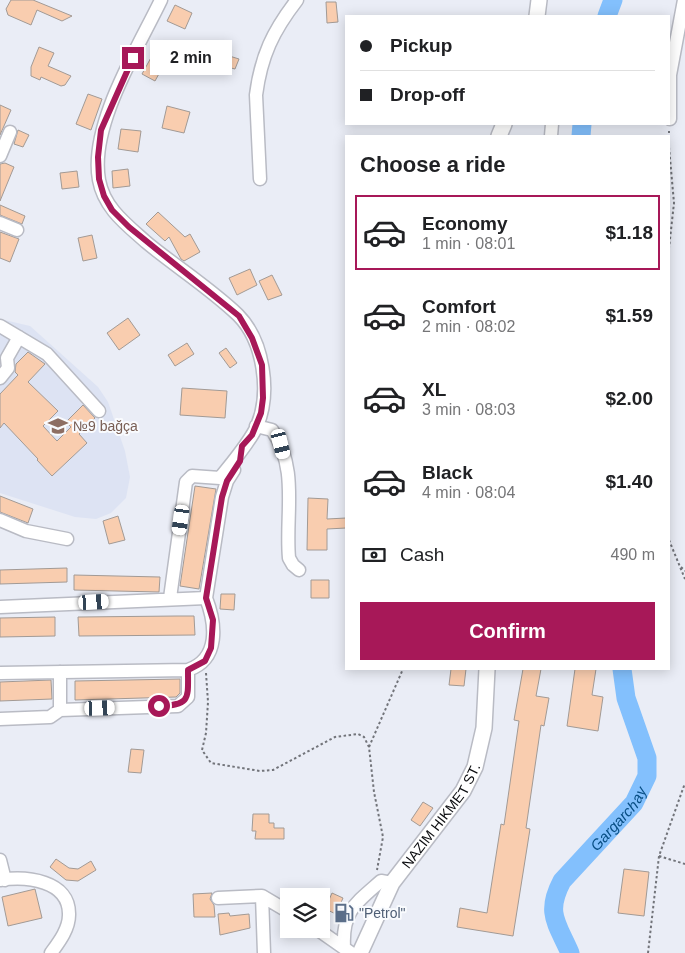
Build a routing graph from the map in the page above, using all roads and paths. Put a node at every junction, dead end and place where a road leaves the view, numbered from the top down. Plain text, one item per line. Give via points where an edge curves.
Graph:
1 (161, 0) edge
2 (297, 0) edge
3 (539, 0) edge
4 (684, 0) edge
5 (537, 15) edge
6 (680, 55) edge
7 (670, 119) edge
8 (10, 132) dead end
9 (0, 156) edge
10 (670, 158) edge
11 (260, 179) dead end
12 (0, 223) edge
13 (17, 230) dead end
14 (670, 239) edge
15 (0, 326) edge
16 (19, 337) junction
17 (0, 378) edge
18 (99, 412) dead end
19 (256, 426) junction
20 (223, 480) junction
21 (0, 520) edge
22 (67, 539) dead end
23 (670, 542) edge
24 (680, 565) junction
25 (299, 570) dead end
26 (685, 571) edge
27 (685, 579) edge
28 (170, 598) junction
29 (206, 598) junction
30 (0, 607) edge
31 (205, 661) junction
32 (188, 670) junction
33 (403, 670) edge
34 (487, 670) edge
35 (60, 672) junction
36 (0, 673) edge
37 (60, 710) junction
38 (0, 719) edge
39 (369, 747) junction
40 (685, 783) edge
41 (659, 856) junction
42 (0, 860) edge
43 (685, 864) edge
44 (2, 880) edge
45 (386, 882) junction
46 (262, 896) junction
47 (218, 898) dead end
48 (280, 907) edge
49 (330, 938) edge
50 (348, 950) edge
51 (51, 953) edge
52 (264, 953) edge
53 (360, 953) edge
54 (648, 953) edge

1 - 19 street via 101,130 99,179 112,210 129,227 239,316 247,327 262,365 263,398
2 - 11 street via 272,36 258,83
3 - 5 main road
4 - 6 street
6 - 7 street via 670,75
8 - 9 street
10 - 14 path via 674,203
12 - 13 street
15 - 16 street
16 - 17 street via 7,358 8,368
16 - 18 street via 47,354
19 - 20 street via 242,446 240,461
19 - 25 street via 272,430 281,444 290,485 290,558
20 - 28 street via 192,476 186,482
20 - 29 street
21 - 22 street via 26,531
23 - 24 path
24 - 26 path
24 - 27 path
28 - 29 street
28 - 30 street
29 - 31 street via 213,631
31 - 32 street
31 - 39 path via 208,702 202,750 211,763 273,770 345,734 364,737
32 - 35 street
32 - 37 street via 188,697 178,706
33 - 39 path
34 - 45 main road, NAZIM HIKMET ST. via 484,728 475,767 463,791
35 - 36 street
35 - 37 street
37 - 38 street via 50,717
39 - 45 path via 383,838 377,873
40 - 41 path
41 - 43 path
41 - 54 path
42 - 44 street
44 - 51 street via 32,879 55,887 67,902 69,916 64,935
45 - 50 street via 354,904 343,927
45 - 53 main road, NAZIM HIKMET ST.
46 - 47 street
46 - 48 street
46 - 52 street
49 - 50 street

